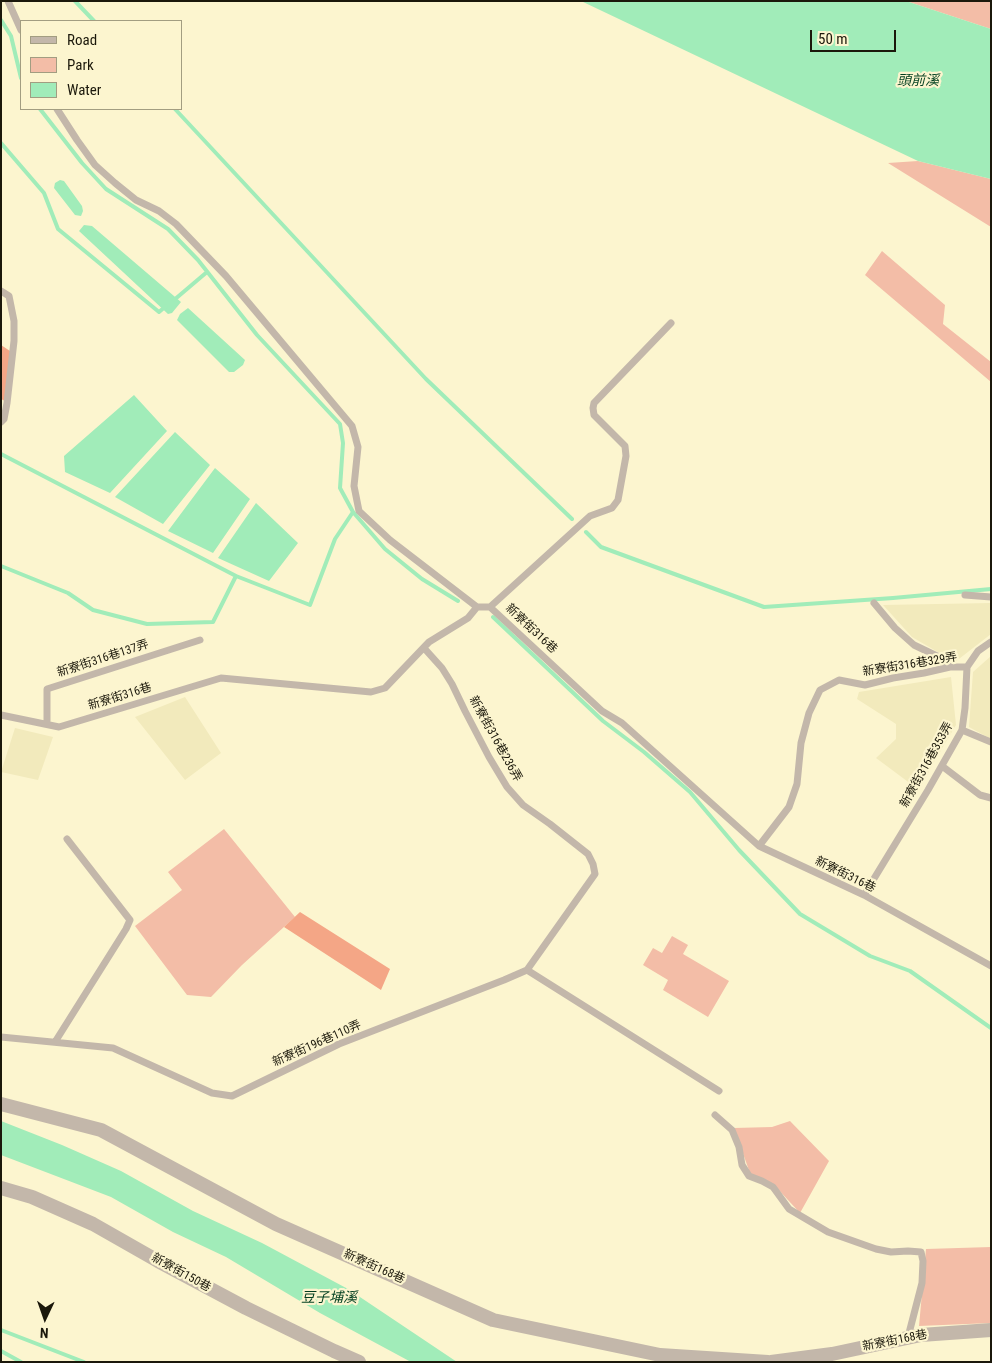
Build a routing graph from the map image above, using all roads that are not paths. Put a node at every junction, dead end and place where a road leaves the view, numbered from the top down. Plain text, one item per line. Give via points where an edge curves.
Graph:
1 (8, 1) edge
2 (20, 28) edge
3 (58, 110) edge
4 (1, 291) edge
5 (671, 322) dead end
6 (1, 422) edge
7 (966, 595) dead end
8 (991, 597) edge
9 (874, 603) dead end
10 (477, 607) junction
11 (490, 607) junction
12 (200, 640) dead end
13 (991, 642) edge
14 (424, 648) junction
15 (950, 667) junction
16 (967, 667) junction
17 (1, 715) edge
18 (47, 724) junction
19 (962, 730) junction
20 (991, 742) edge
21 (942, 766) junction
22 (991, 798) edge
23 (67, 840) dead end
24 (759, 846) junction
25 (595, 874) joint
26 (864, 895) junction
27 (991, 966) edge
28 (526, 970) junction
29 (1, 1037) edge
30 (55, 1042) junction
31 (719, 1091) dead end
32 (1, 1104) edge
33 (715, 1115) dead end
34 (1, 1188) edge
35 (991, 1330) edge
36 (908, 1337) junction
37 (360, 1362) edge
38 (770, 1362) edge

1 - 2 lane
3 - 10 lane via 76,140 115,184 176,224 226,276 352,426 358,447 354,486 359,511 390,540
4 - 6 lane via 9,296 14,341 7,403
5 - 11 lane via 592,408 594,415 625,446 618,500 612,508 590,516
7 - 8 lane
9 - 15 lane via 914,645 937,656
10 - 11 lane, 新寮街316巷
10 - 14 lane, 新寮街316巷 via 468,618
11 - 24 lane, 新寮街316巷 via 602,711 622,723
12 - 18 lane, 新寮街316巷137弄 via 47,689
13 - 16 lane via 978,651
14 - 18 lane, 新寮街316巷 via 386,688 371,692 221,678 59,727
14 - 25 lane, 新寮街316巷236弄 via 452,684 507,787 523,805 588,854
15 - 16 lane, 新寮街316巷329弄
15 - 24 lane, 新寮街316巷329弄 via 865,686 839,680 820,690 809,713 801,743 797,784 789,807
16 - 19 lane, 新寮街316巷353弄
17 - 18 lane, 新寮街316巷
19 - 20 lane
19 - 21 lane, 新寮街316巷353弄
21 - 22 lane via 980,794
21 - 26 lane, 新寮街316巷353弄
23 - 30 lane via 130,920
24 - 26 lane, 新寮街316巷
25 - 28 lane, 新寮街196巷110弄
26 - 27 lane, 新寮街316巷
28 - 30 lane, 新寮街196巷110弄 via 339,1044 232,1096 212,1093 112,1048
28 - 31 lane
29 - 30 lane, 新寮街196巷110弄
32 - 38 street, 新寮街168巷 via 101,1130 276,1224 493,1320 660,1355
33 - 36 lane via 732,1130 742,1165 749,1176 773,1187 789,1210 828,1232 876,1249 921,1252 922,1283
34 - 37 street, 新寮街150巷 via 32,1197 93,1224 246,1308
35 - 36 street, 新寮街168巷
36 - 38 street, 新寮街168巷 via 832,1354

